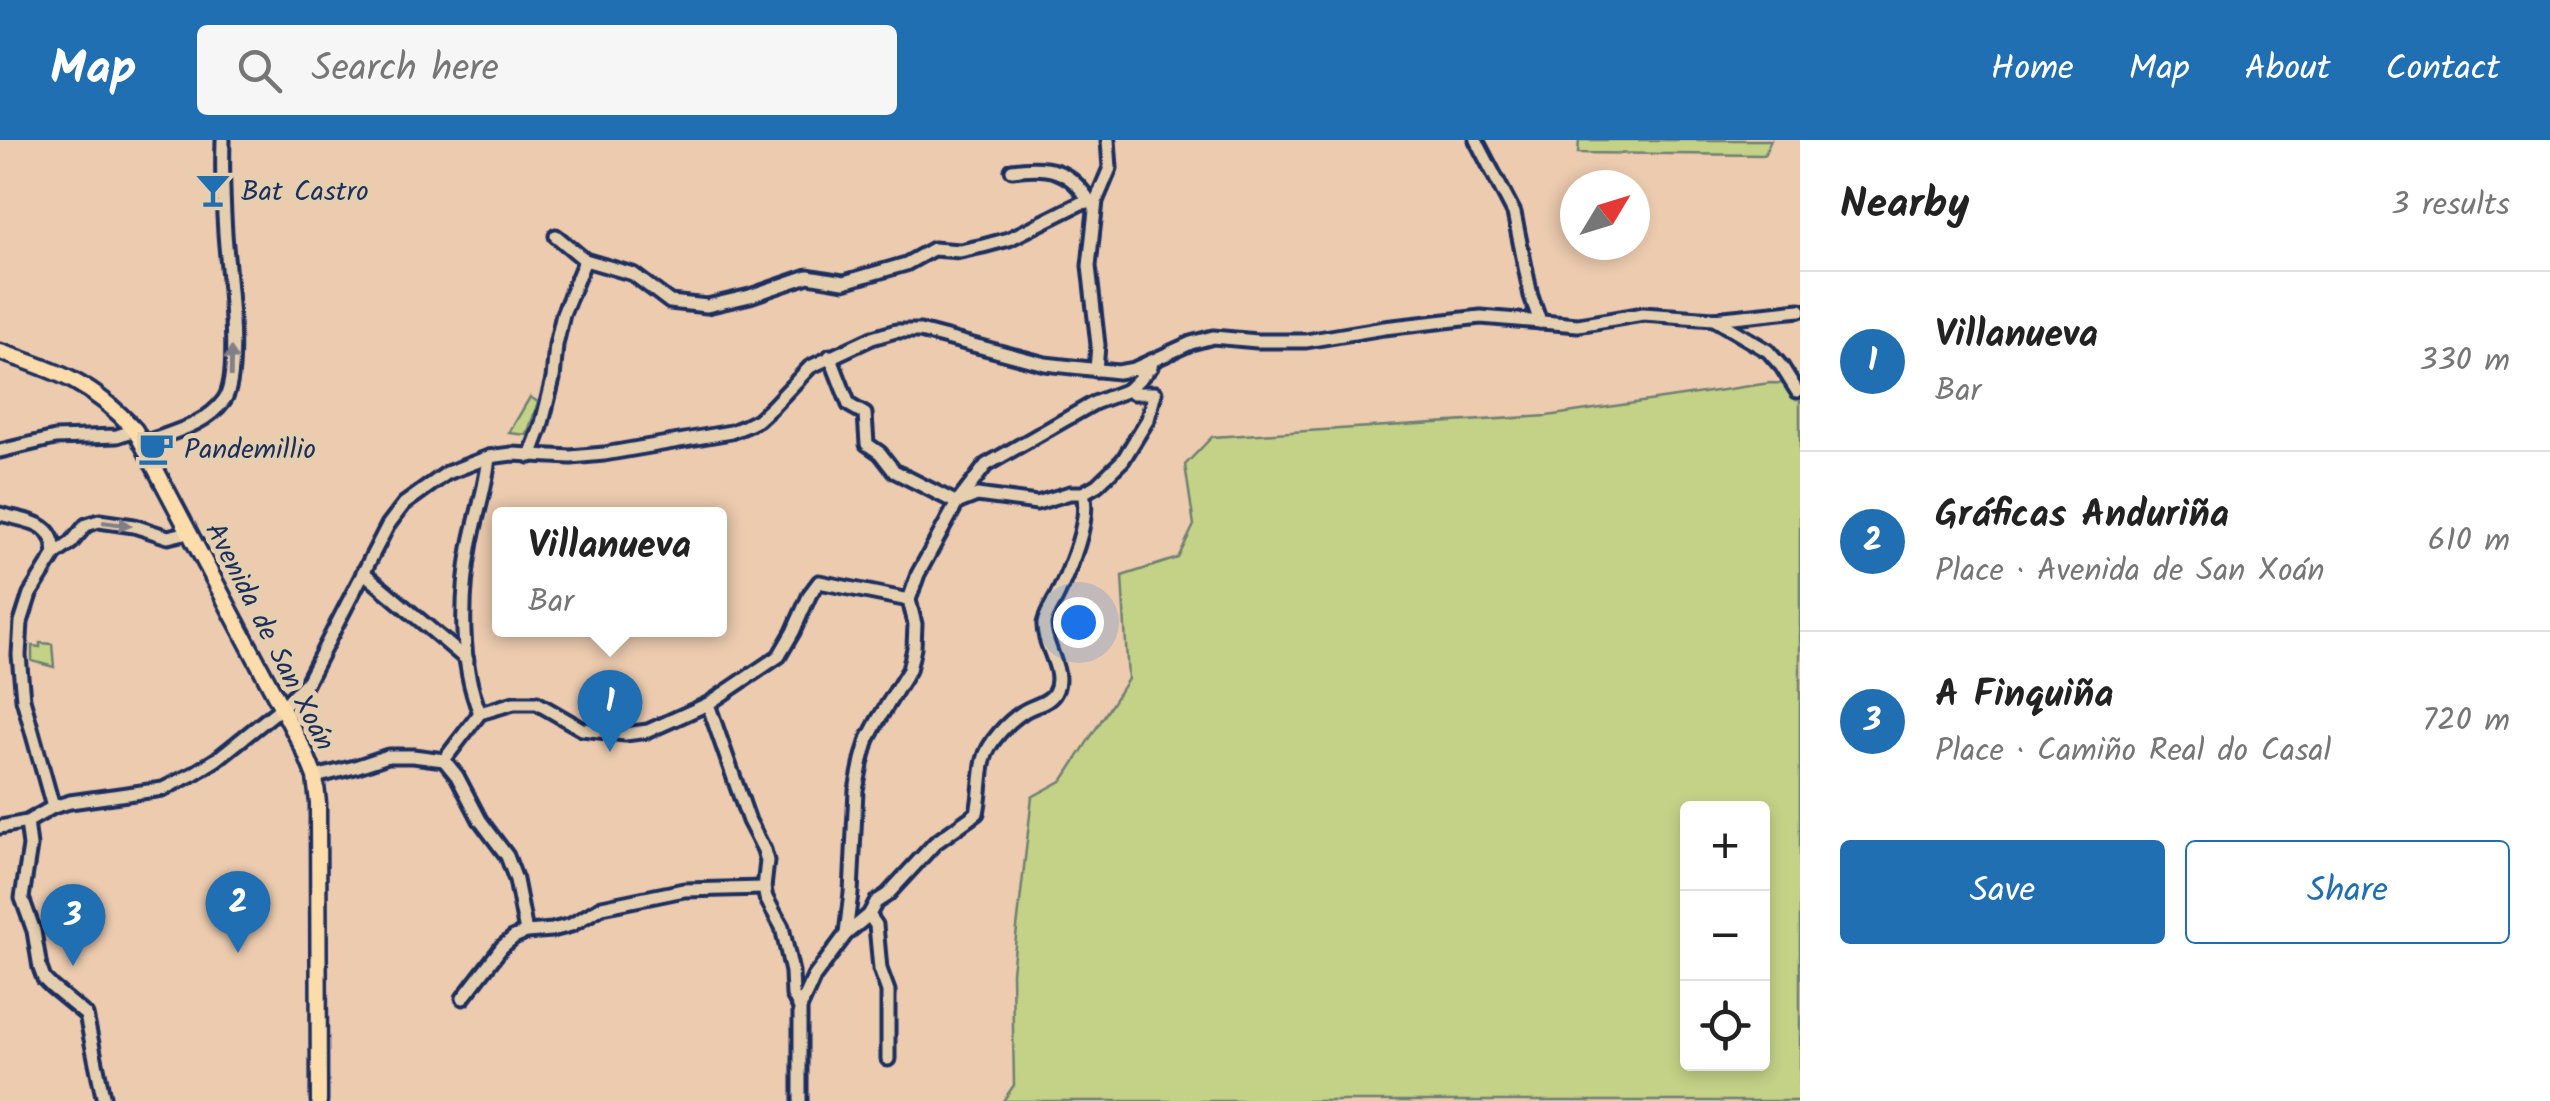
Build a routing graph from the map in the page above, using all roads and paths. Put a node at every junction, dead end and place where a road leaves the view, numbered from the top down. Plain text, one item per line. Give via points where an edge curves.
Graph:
1 (223, 140) edge
2 (1108, 140) edge
3 (1476, 140) edge
4 (1012, 170) dead end
5 (1093, 202) junction
6 (556, 236) dead end
7 (585, 260) junction
8 (1800, 310) edge
9 (1714, 319) junction
10 (1540, 322) junction
11 (0, 352) edge
12 (830, 356) junction
13 (1152, 361) junction
14 (1096, 370) junction
15 (1128, 390) junction
16 (1797, 391) dead end
17 (140, 436) junction
18 (0, 451) edge
19 (530, 456) junction
20 (489, 457) junction
21 (1083, 493) junction
22 (957, 503) junction
23 (0, 514) edge
24 (189, 532) junction
25 (55, 554) junction
26 (363, 572) junction
27 (910, 600) junction
28 (467, 660) junction
29 (708, 704) junction
30 (282, 708) junction
31 (480, 714) junction
32 (444, 760) junction
33 (315, 777) junction
34 (53, 807) junction
35 (27, 822) junction
36 (0, 828) edge
37 (764, 888) junction
38 (869, 915) junction
39 (526, 932) junction
40 (846, 934) junction
41 (464, 998) dead end
42 (800, 1008) junction
43 (888, 1059) dead end
44 (104, 1101) edge
45 (318, 1101) edge
46 (800, 1101) edge

17 -> 1 street via 186,428 229,393
2 - 5 street via 1110,168
3 - 10 street via 1514,213
4 - 5 street via 1052,169
5 - 7 street via 983,246 932,249 844,282 808,276 707,306 670,302 633,274
5 - 14 street via 1089,266
6 - 7 street
7 - 19 street via 563,314
8 - 9 street
9 - 10 street via 1643,314 1578,325
9 - 16 street via 1768,351
10 - 13 street via 1482,317 1306,341 1213,337
11 - 17 main road via 81,383
12 - 14 street via 896,331 920,331 1045,364
12 - 19 street via 810,367 758,420 731,432 604,454
12 - 22 street via 850,405 865,414 867,444 894,471
13 - 14 street via 1118,372
13 - 15 street
15 - 21 street via 1155,394 1148,419 1123,460
15 - 22 street via 986,465
17 - 18 street via 54,438
17 - 24 main road, Avenida de San Xoán
19 - 20 street
20 - 26 street via 446,473 404,504
20 - 28 street via 464,593
21 - 22 street via 1037,502 977,495
21 - 38 street via 1068,573 1044,624 1056,690 989,747 977,814 936,843
22 - 27 street
23 - 25 street via 45,526
25 -> 24 street via 99,521 168,538
24 - 30 main road, Avenida de San Xoán
25 - 34 street via 30,594 19,655 23,699
26 - 28 street
26 - 30 street via 307,682
27 - 29 street via 819,582 780,656
27 - 40 street via 915,624 909,670 868,739 856,790
28 - 31 street
29 - 31 street via 625,734 582,729 537,703
29 - 37 street via 764,850
30 - 33 main road, Avenida de San Xoán
30 - 34 street via 163,789
31 - 32 street
32 - 33 street via 388,756
32 - 39 street via 507,856
33 - 45 main road, Avenida de San Xoán
34 - 35 street
35 - 36 street
35 - 44 street via 22,898 40,968 86,1015
37 - 39 street via 684,890 602,907 571,926
37 - 42 street via 782,927
38 - 40 street
38 - 43 street via 888,990
39 - 41 street via 502,947
40 - 42 street
42 - 46 street

